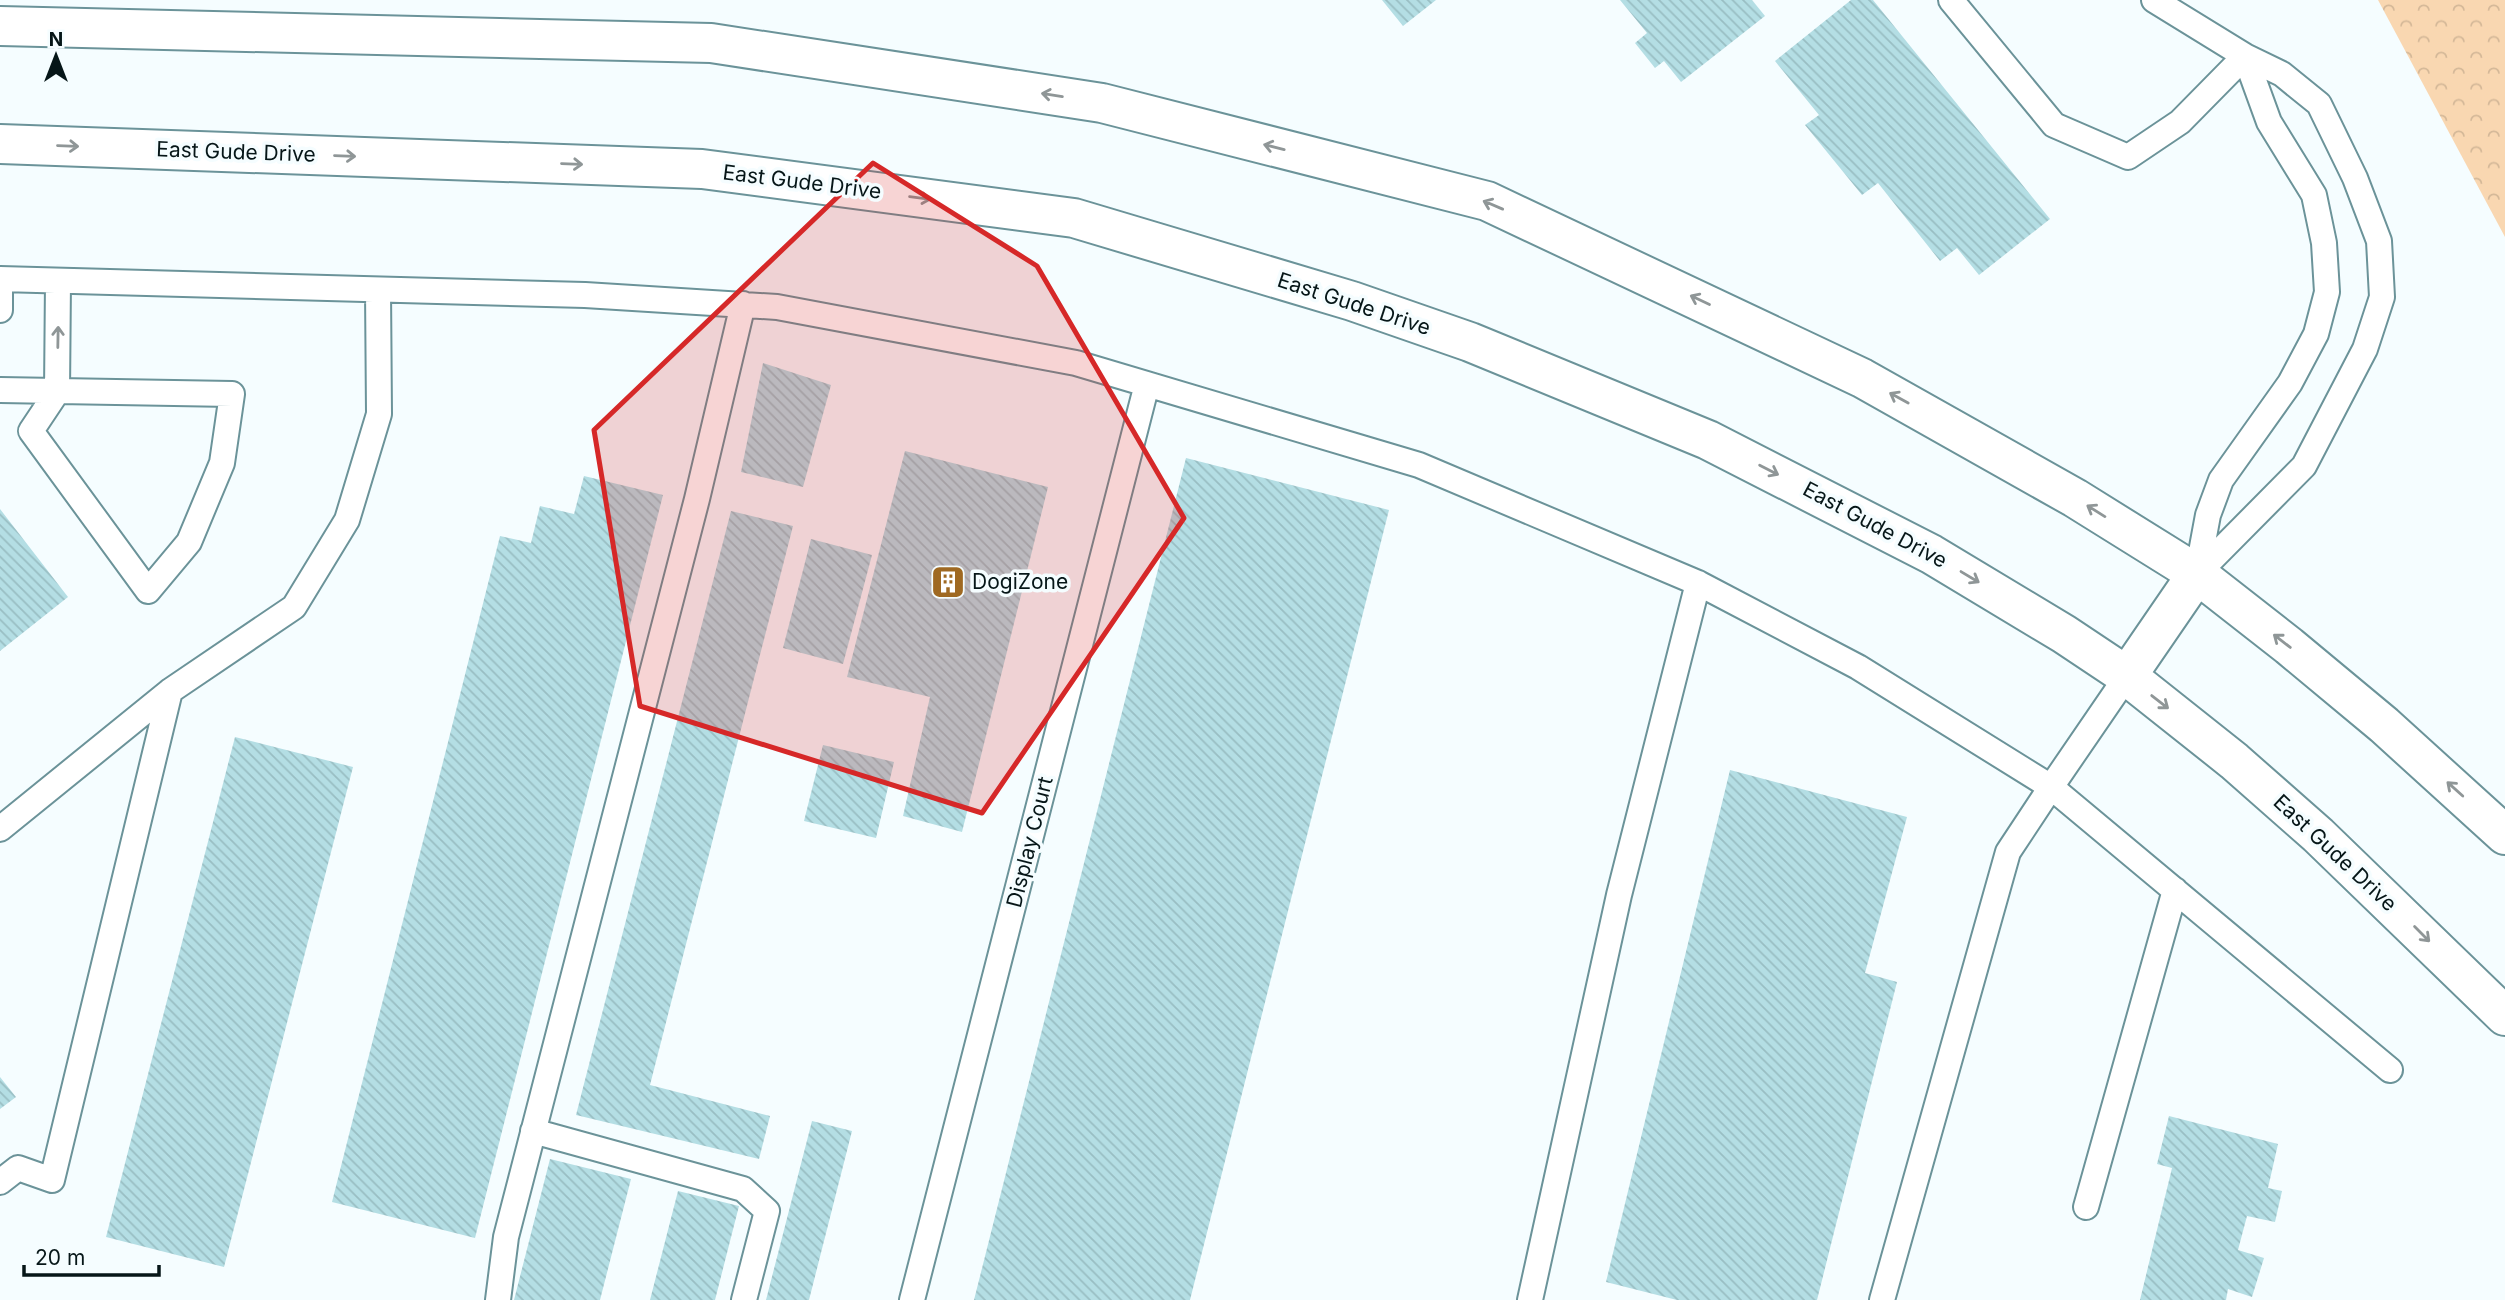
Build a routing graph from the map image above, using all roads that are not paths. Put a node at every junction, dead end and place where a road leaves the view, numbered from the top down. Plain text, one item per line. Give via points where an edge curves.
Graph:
1 (1951, 0) edge
2 (2154, 0) edge
3 (0, 26) edge
4 (2245, 56) junction
5 (0, 144) edge
6 (0, 279) edge
7 (58, 281) junction
8 (378, 290) junction
9 (743, 304) junction
10 (0, 310) edge
11 (1147, 384) junction
12 (0, 390) edge
13 (57, 392) junction
14 (2197, 574) junction
15 (1698, 583) junction
16 (2127, 677) junction
17 (170, 691) junction
18 (2051, 787) junction
19 (0, 829) edge
20 (2505, 835) edge
21 (2175, 890) junction
22 (2505, 1016) edge
23 (2390, 1070) dead end
24 (533, 1131) junction
25 (0, 1182) edge
26 (2086, 1207) dead end
27 (498, 1300) edge
28 (744, 1300) edge
29 (912, 1300) edge
30 (1530, 1300) edge
31 (1882, 1300) edge

1 - 4 lane via 2054,125 2128,157 2180,122
2 - 4 lane
14 -> 3 main road via 2075,498 1862,378 1487,201 1102,103 711,43
4 - 14 lane via 2269,122 2314,195 2324,243 2327,292 2316,334 2290,383 2221,480 2208,515
4 - 14 lane via 2282,74 2319,104 2356,178 2379,241 2382,297 2365,349 2304,466
5 -> 16 main road, East Gude Drive via 702,169 1074,218 1352,301 1470,342 1708,440 1931,554
6 - 7 lane
6 - 10 lane
7 - 8 lane
13 -> 7 lane
8 - 9 lane
8 - 17 lane via 379,414 347,520 294,607
9 - 11 lane via 1063,360
9 - 24 lane
11 - 15 lane via 1419,465
11 - 29 lane, Display Court
12 - 13 lane
13 - 13 lane via 232,394 222,463 189,542 148,591 31,431
14 - 16 main road
20 -> 14 main road via 2384,725
15 - 18 lane via 1858,667
15 - 30 lane via 1619,895
16 - 18 lane
16 -> 22 main road, East Gude Drive via 2318,835
17 - 19 lane
17 - 25 lane via 52,1180 18,1168
18 - 21 lane
18 - 31 lane via 2008,852
21 - 23 lane
21 - 26 lane
24 - 27 lane via 506,1237
24 - 28 lane via 743,1189 767,1211

